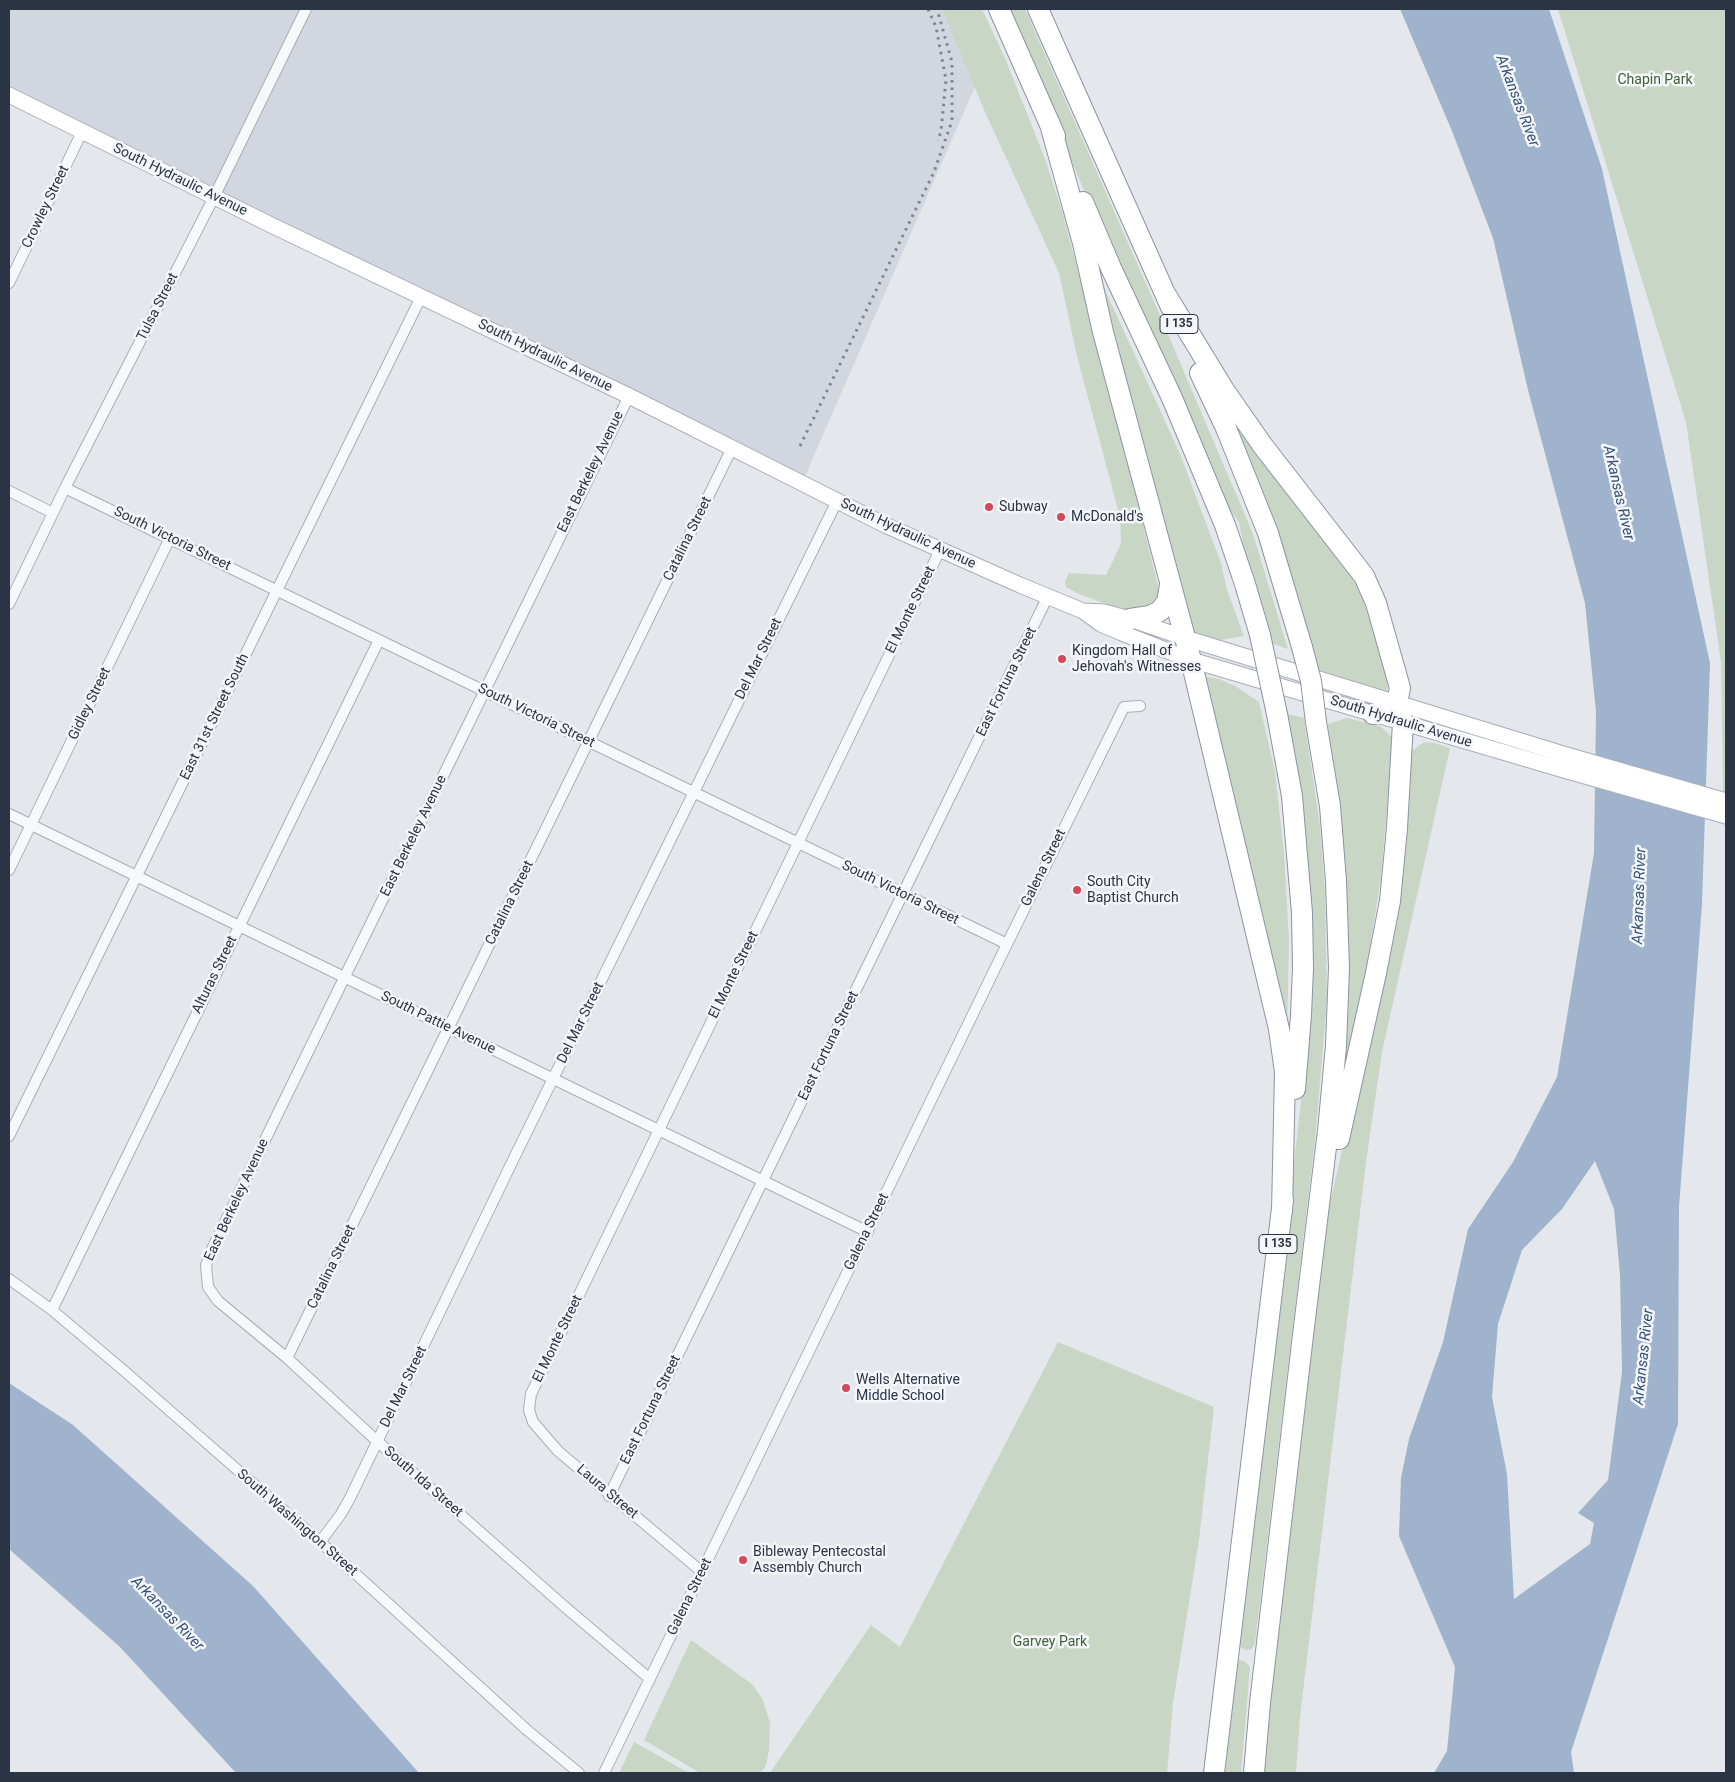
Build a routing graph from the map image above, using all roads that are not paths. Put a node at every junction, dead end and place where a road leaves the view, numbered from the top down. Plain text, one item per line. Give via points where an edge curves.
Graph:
1 (306, 9) edge
2 (999, 9) edge
3 (1038, 9) edge
4 (9, 95) edge
5 (1050, 124) junction
6 (82, 132) junction
7 (214, 196) junction
8 (9, 283) edge
9 (1166, 295) junction
10 (421, 296) junction
11 (629, 396) junction
12 (732, 448) junction
13 (66, 488) junction
14 (9, 491) edge
15 (837, 501) junction
16 (53, 513) junction
17 (170, 538) junction
18 (940, 550) junction
19 (1170, 585) junction
20 (277, 590) junction
21 (1048, 596) junction
22 (9, 604) edge
23 (1083, 611) junction
24 (1130, 619) junction
25 (1184, 638) junction
26 (380, 640) junction
27 (1191, 660) junction
28 (485, 691) junction
29 (1397, 703) junction
30 (1140, 706) dead end
31 (1373, 714) junction
32 (1403, 723) junction
33 (589, 742) junction
34 (694, 794) junction
35 (1726, 801) edge
36 (9, 814) edge
37 (1726, 816) edge
38 (31, 825) junction
39 (798, 844) junction
40 (9, 870) edge
41 (136, 876) junction
42 (903, 894) junction
43 (239, 926) junction
44 (1006, 944) junction
45 (344, 978) junction
46 (449, 1028) junction
47 (553, 1079) junction
48 (658, 1130) junction
49 (9, 1136) edge
50 (763, 1181) junction
51 (1282, 1212) junction
52 (868, 1232) junction
53 (1314, 1248) junction
54 (206, 1277) joint
55 (9, 1280) edge
56 (52, 1310) junction
57 (287, 1358) junction
58 (530, 1401) joint
59 (377, 1442) junction
60 (609, 1496) junction
61 (320, 1542) junction
62 (702, 1572) junction
63 (650, 1679) junction
64 (579, 1773) edge
65 (604, 1773) edge
66 (1214, 1773) edge
67 (1254, 1773) edge

1 - 7 street, Tulsa Street
2 - 5 highway, I 135
3 - 9 highway, I 135
4 - 6 street, South Hydraulic Avenue
5 - 19 highway
5 - 51 highway, I 135, bridge via 1111,268 1172,398 1224,525 1260,634 1292,796 1303,968 1298,1066
6 - 7 street, South Hydraulic Avenue
6 - 8 street, Crowley Street
7 - 10 street, South Hydraulic Avenue
7 - 13 street, Tulsa Street
9 - 29 highway via 1224,390 1263,446 1364,576 1376,603 1400,688
9 - 53 highway, I 135, bridge via 1226,428 1268,533 1310,681 1330,806 1339,968 1333,1084
10 - 11 street, South Hydraulic Avenue
10 - 20 street, East 31st Street South
11 - 12 street, South Hydraulic Avenue
11 - 28 street, East Berkeley Avenue
12 - 15 street, South Hydraulic Avenue
12 - 33 street, Catalina Street
13 - 16 street, Tulsa Street
13 - 17 street, South Victoria Street
14 - 16 street
15 - 18 street, South Hydraulic Avenue
15 - 34 street, Del Mar Street
16 - 22 street, Tulsa Street
17 - 20 street, South Victoria Street
17 - 38 street, Gidley Street
18 - 21 street, South Hydraulic Avenue
18 - 39 street, El Monte Street
19 - 24 highway via 1167,602 1160,611
19 - 25 highway
20 - 26 street, South Victoria Street
20 - 41 street, East 31st Street South
21 - 23 street, South Hydraulic Avenue
21 - 42 street, East Fortuna Street
23 - 24 street, South Hydraulic Avenue via 1104,612
23 - 27 street, South Hydraulic Avenue via 1101,624
24 - 25 street, South Hydraulic Avenue
25 - 27 highway
25 - 29 street, South Hydraulic Avenue
26 - 28 street, South Victoria Street
26 - 43 street, Alturas Street
27 - 31 street, South Hydraulic Avenue
27 - 51 highway via 1279,1029 1285,1072
28 - 33 street, South Victoria Street
28 - 45 street, East Berkeley Avenue
29 - 31 highway via 1390,711
29 - 32 highway
29 - 35 street, South Hydraulic Avenue
30 - 44 street, Galena Street via 1124,707
31 - 32 street, South Hydraulic Avenue
32 - 37 street, South Hydraulic Avenue
32 - 53 highway via 1390,901
33 - 34 street, South Victoria Street
33 - 46 street, Catalina Street
34 - 39 street, South Victoria Street
34 - 47 street, Del Mar Street
36 - 38 street, South Pattie Avenue
38 - 40 street, Gidley Street
38 - 41 street, South Pattie Avenue
39 - 42 street, South Victoria Street
39 - 48 street, El Monte Street
41 - 43 street, South Pattie Avenue
41 - 49 street, East 31st Street South
42 - 44 street, South Victoria Street
42 - 50 street, East Fortuna Street
43 - 45 street, South Pattie Avenue
43 - 56 street, Alturas Street
44 - 52 street, Galena Street
45 - 46 street, South Pattie Avenue
45 - 54 street, East Berkeley Avenue via 208,1258
46 - 47 street, South Pattie Avenue
46 - 57 street, Catalina Street
47 - 48 street, South Pattie Avenue
47 - 59 street, Del Mar Street
48 - 50 street, South Pattie Avenue
48 - 58 street, El Monte Street
50 - 52 street, South Pattie Avenue
50 - 60 street, East Fortuna Street
51 - 66 highway, I 135
52 - 62 street, Galena Street
53 - 67 highway, I 135
54 - 57 street, South Ida Street via 208,1287 218,1301
55 - 56 street, South Washington Street
56 - 61 street, South Washington Street
57 - 59 street, South Ida Street
58 - 60 street, Laura Street via 530,1416 537,1427 558,1451
59 - 61 street, Del Mar Street via 341,1514
59 - 63 street, South Ida Street
60 - 62 street, Laura Street
61 - 64 street, South Washington Street
62 - 63 street, Galena Street
63 - 65 street, Galena Street

